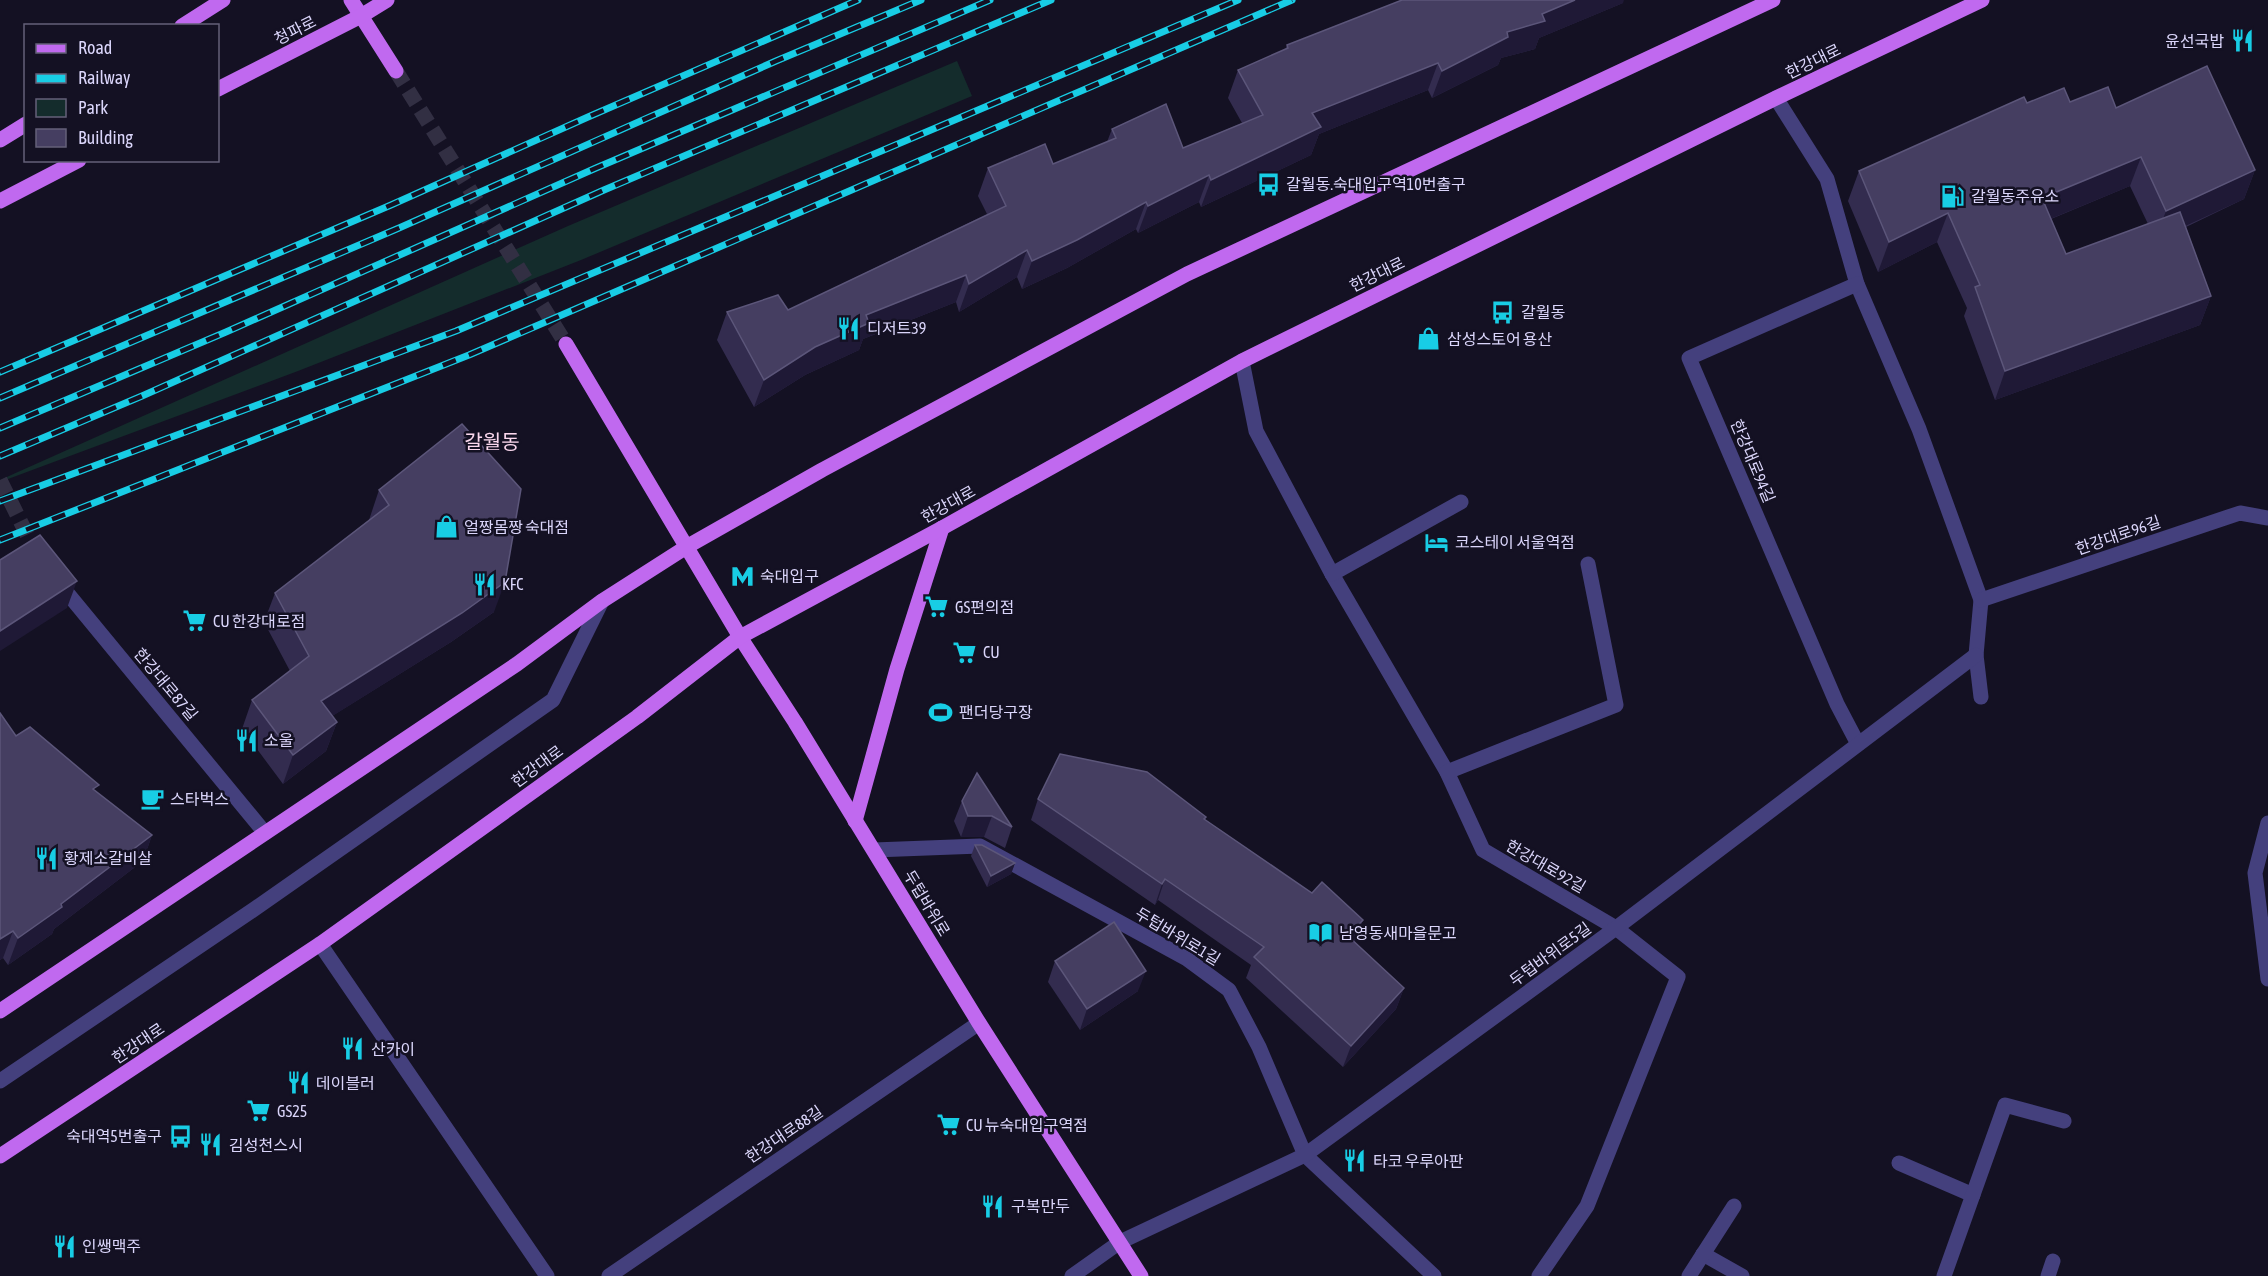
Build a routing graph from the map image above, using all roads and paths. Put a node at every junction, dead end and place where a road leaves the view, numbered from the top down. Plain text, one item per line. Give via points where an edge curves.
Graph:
1 (223, 0) edge
2 (351, 0) edge
3 (387, 0) edge
4 (1773, 0) edge
5 (1982, 0) edge
6 (361, 16) junction
7 (185, 24) edge
8 (396, 71) tunnel mouth
9 (219, 88) edge
10 (1776, 98) junction
11 (24, 125) edge
12 (0, 140) edge
13 (75, 162) edge
14 (0, 201) edge
15 (1857, 284) junction
16 (566, 344) tunnel mouth
17 (1242, 361) junction
18 (1461, 502) dead end
19 (2268, 518) edge
20 (942, 528) junction
21 (687, 546) junction
22 (1588, 564) dead end
23 (46, 568) tunnel mouth
24 (1332, 574) junction
25 (1981, 600) junction
26 (602, 601) junction
27 (740, 638) junction
28 (1976, 654) junction
29 (1981, 697) dead end
30 (1858, 744) junction
31 (1447, 772) junction
32 (855, 821) junction
33 (2268, 823) edge
34 (265, 833) junction
35 (873, 850) junction
36 (1616, 928) junction
37 (320, 944) junction
38 (2268, 979) edge
39 (0, 1011) edge
40 (979, 1023) junction
41 (0, 1081) edge
42 (2064, 1121) dead end
43 (1305, 1155) junction
44 (0, 1156) edge
45 (1899, 1162) dead end
46 (1973, 1195) junction
47 (1734, 1206) dead end
48 (1120, 1242) junction
49 (1703, 1254) junction
50 (2053, 1261) dead end
51 (547, 1276) edge
52 (609, 1276) edge
53 (1072, 1276) edge
54 (1141, 1276) edge
55 (1434, 1276) edge
56 (1539, 1276) edge
57 (1689, 1276) edge
58 (1742, 1276) edge
59 (1944, 1276) edge
60 (2048, 1276) edge

1 - 7 main road
2 - 6 main road
3 - 6 main road, 청파로
4 - 21 main road via 1187,274
5 - 10 main road, 한강대로
6 - 8 main road
6 - 9 main road, 청파로
10 - 15 street via 1827,179
10 - 17 main road, 한강대로
11 - 12 main road
13 - 14 main road
15 - 25 street via 1919,429
15 - 30 street, 한강대로94길 via 1689,358 1837,704
16 - 21 main road, 두텁바위로
17 - 20 main road, 한강대로
17 - 24 street, 한강대로92길 via 1256,431
18 - 24 street
19 - 25 street, 한강대로96길 via 2241,513
20 - 27 main road, 한강대로
20 - 32 main road via 897,669
21 - 26 main road
21 - 27 main road, 두텁바위로
22 - 31 street via 1616,705
23 - 34 street, 한강대로87길
24 - 31 street, 한강대로92길
25 - 28 street
26 - 34 main road via 518,664
26 - 41 street via 553,700
27 - 32 main road, 두텁바위로
27 - 37 main road, 한강대로 via 637,717
28 - 29 street
28 - 30 street, 두텁바위로5길
30 - 36 street, 두텁바위로5길
31 - 36 street, 한강대로92길 via 1483,850
32 - 35 main road, 두텁바위로
33 - 38 street via 2255,873
34 - 39 main road
35 - 40 main road, 두텁바위로
35 - 43 street, 두텁바위로1길 via 980,846 1187,959 1229,990 1259,1047
36 - 43 street, 두텁바위로5길
36 - 56 street, 한강대로92길 via 1678,977 1587,1206
37 - 44 main road, 한강대로
37 - 51 street
40 - 48 main road, 두텁바위로
40 - 52 street, 한강대로88길
42 - 46 street via 2005,1105
43 - 48 street, 두텁바위로5길
43 - 55 street, 두텁바위로1길
45 - 46 street
46 - 59 street
47 - 49 street
48 - 53 street
48 - 54 main road, 두텁바위로
49 - 57 street
49 - 58 street
50 - 60 street

